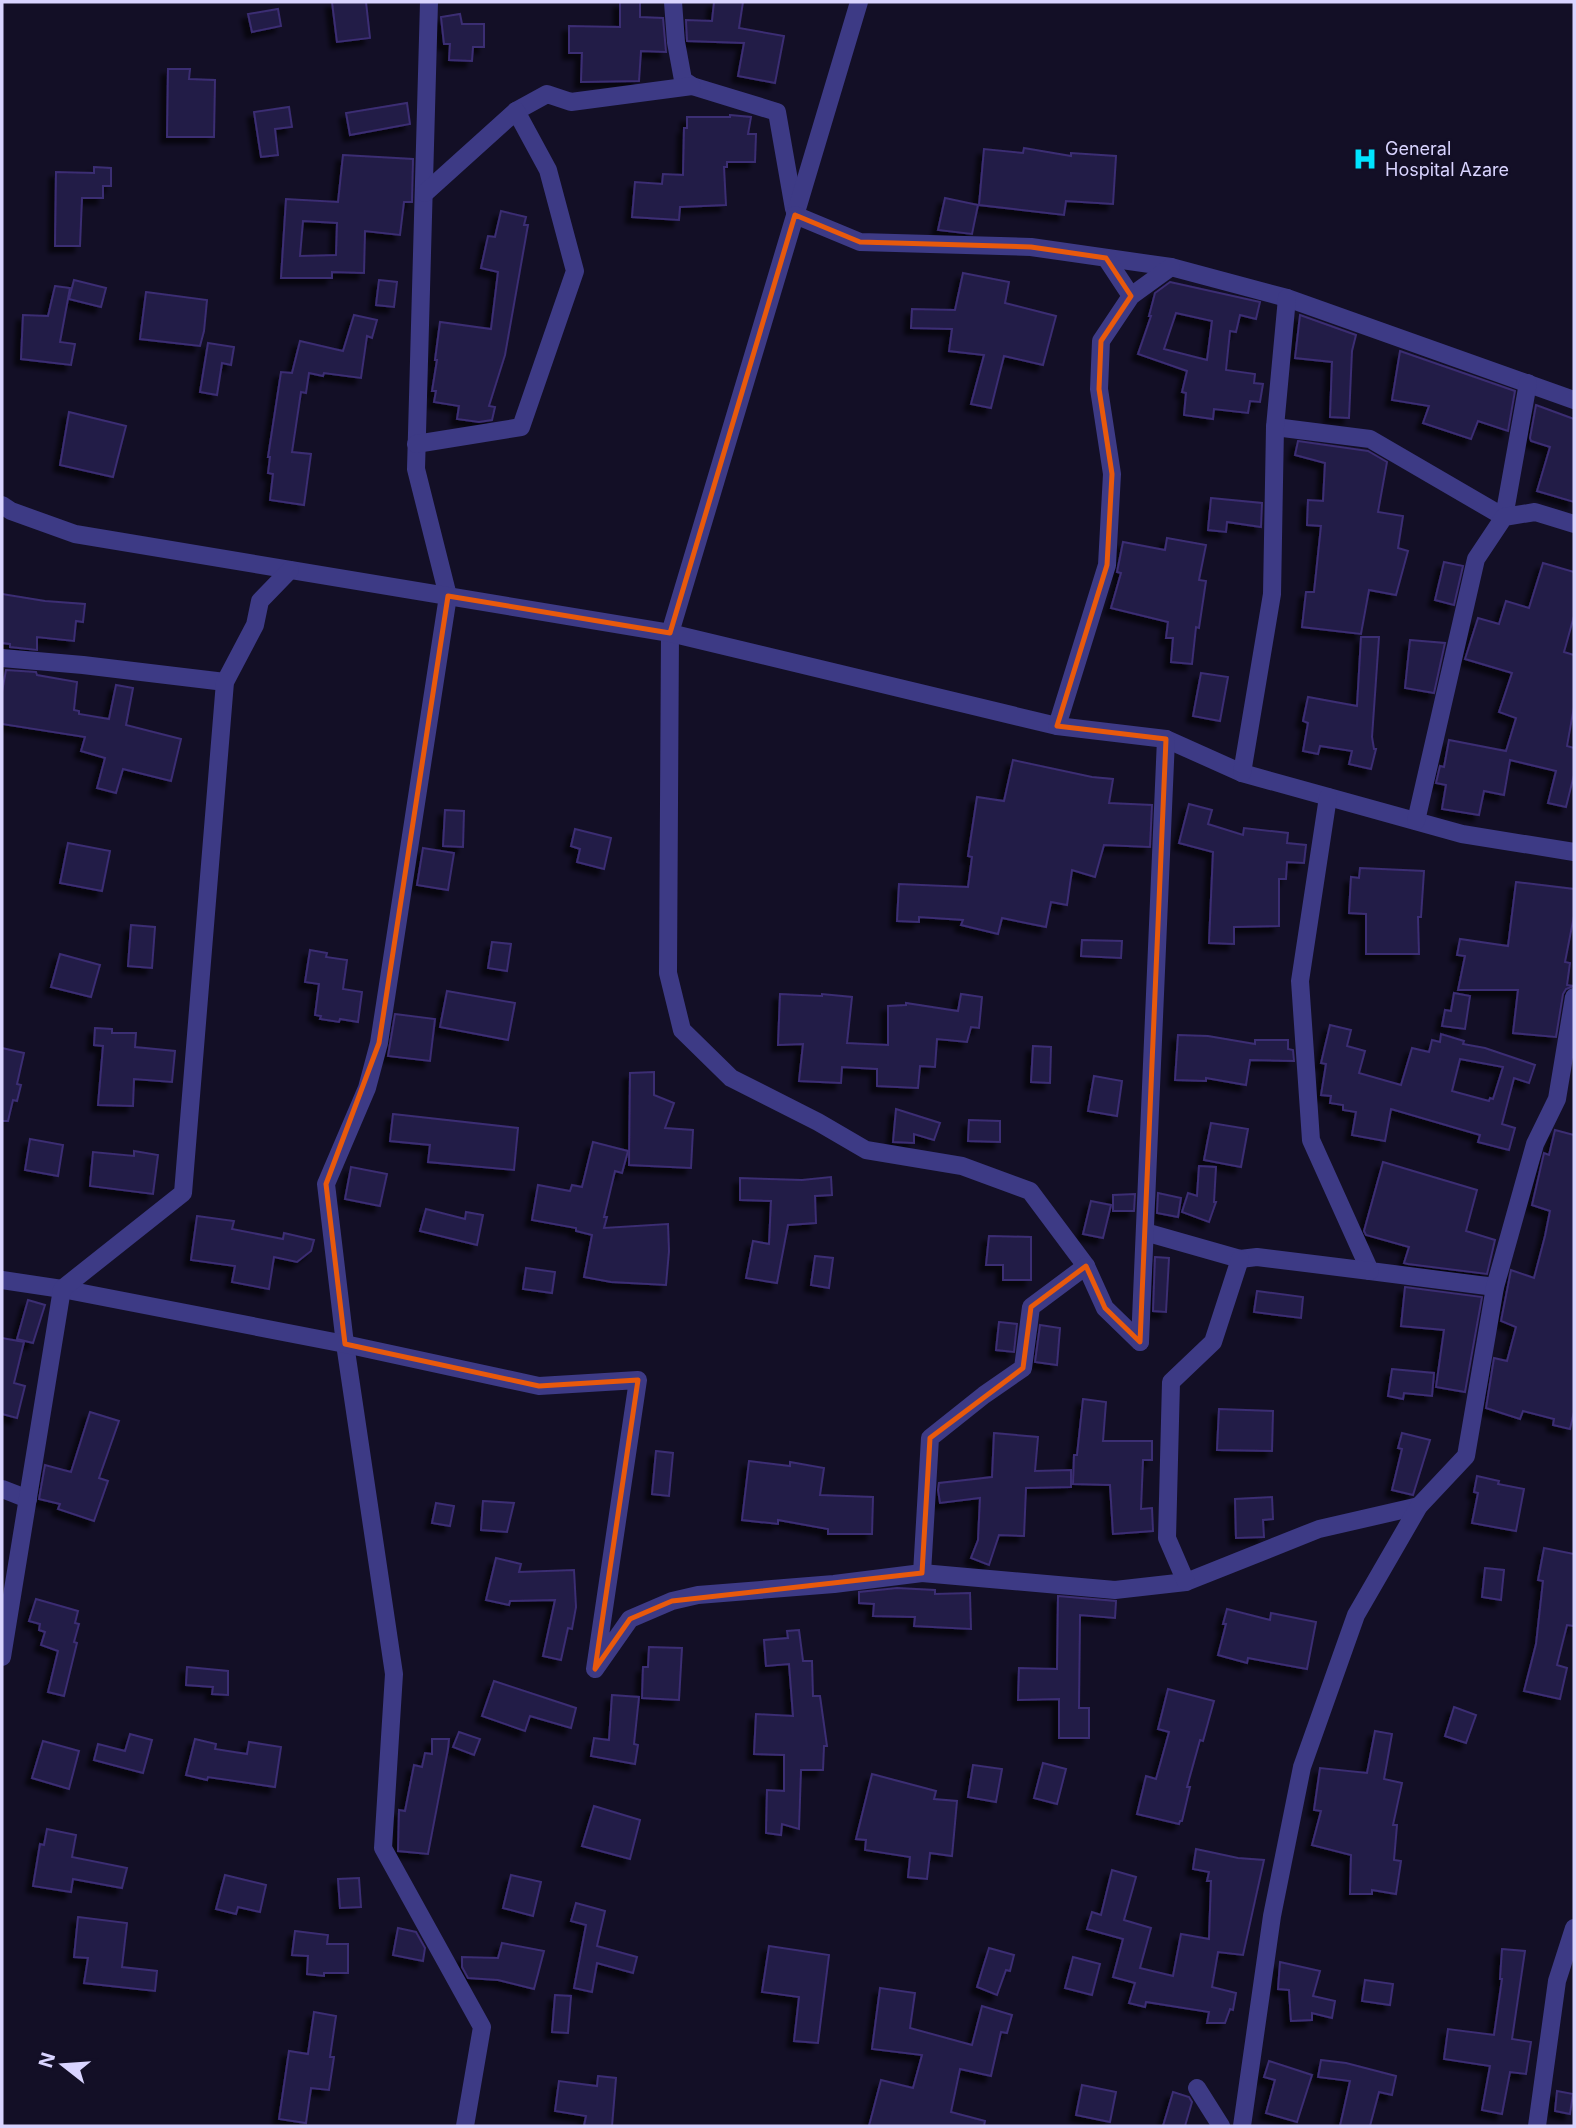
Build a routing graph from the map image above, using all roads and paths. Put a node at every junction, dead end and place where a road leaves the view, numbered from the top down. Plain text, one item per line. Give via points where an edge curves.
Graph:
1 (429, 2) edge
2 (673, 2) edge
3 (859, 2) edge
4 (692, 86) junction
5 (516, 111) junction
6 (425, 193) junction
7 (795, 215) junction
8 (1106, 258) junction
9 (1171, 267) junction
10 (1131, 296) junction
11 (1286, 298) junction
12 (1528, 383) junction
13 (1574, 400) edge
14 (1275, 427) junction
15 (416, 444) junction
16 (2, 505) edge
17 (1504, 517) junction
18 (1574, 524) edge
19 (290, 570) junction
20 (448, 596) junction
21 (670, 633) junction
22 (2, 658) edge
23 (225, 682) junction
24 (1057, 726) junction
25 (1166, 739) junction
26 (1242, 773) junction
27 (1328, 797) junction
28 (1416, 821) junction
29 (1574, 852) edge
30 (1574, 997) edge
31 (1145, 1232) junction
32 (1240, 1259) junction
33 (1086, 1266) junction
34 (1370, 1271) junction
35 (2, 1280) edge
36 (1495, 1287) junction
37 (62, 1289) junction
38 (345, 1343) junction
39 (2, 1489) edge
40 (28, 1499) junction
41 (1419, 1506) junction
42 (922, 1573) junction
43 (1186, 1582) junction
44 (2, 1657) edge
45 (1574, 1928) edge
46 (1197, 2088) dead end
47 (465, 2126) edge
48 (1221, 2126) edge
49 (1242, 2126) edge
50 (1537, 2126) edge

1 - 6 street
2 - 4 street via 683,80
3 - 7 street
4 - 5 street via 571,102 547,94
4 - 7 street via 777,112
5 - 6 street
5 - 15 street via 548,170 575,271 521,428
6 - 15 street
7 - 8 street via 860,242 1031,247
7 - 21 street
8 - 9 street
8 - 10 street
9 - 10 street
9 - 11 street
10 - 24 street via 1101,341 1099,389 1112,474 1107,565
11 - 12 street
11 - 14 street
12 - 13 street
12 - 17 street
14 - 17 street via 1370,439
14 - 26 street via 1272,594
15 - 20 street via 416,469
16 - 19 street via 75,534
17 - 18 street via 1535,512
17 - 28 street via 1476,559
19 - 20 street
19 - 23 street via 260,600 255,625
20 - 21 street
20 - 38 street via 379,1043 366,1088 326,1184
21 - 24 street
21 - 33 street via 668,973 682,1030 731,1079 866,1150 962,1166 1030,1191
22 - 23 street
23 - 37 street via 183,1193
24 - 25 street
25 - 26 street
25 - 31 street
26 - 27 street
27 - 28 street
27 - 34 street via 1300,981 1311,1140
28 - 29 street via 1462,834
30 - 36 street via 1557,1099 1535,1144
31 - 32 street
31 - 33 street via 1140,1342 1105,1308
32 - 34 street via 1258,1257
32 - 43 street via 1213,1342 1171,1382 1167,1538
33 - 42 street via 1031,1307 1023,1368 930,1438
34 - 36 street
35 - 37 street
36 - 41 street via 1466,1456
37 - 38 street
37 - 40 street
38 - 42 street via 539,1386 638,1380 594,1669 630,1619 672,1601
38 - 47 street via 394,1674 383,1848 482,2027
39 - 40 street
40 - 44 street
41 - 43 street via 1319,1529
41 - 49 street via 1356,1615 1302,1767 1272,1916
42 - 43 street via 1115,1590
45 - 50 street via 1558,1982
46 - 48 street

